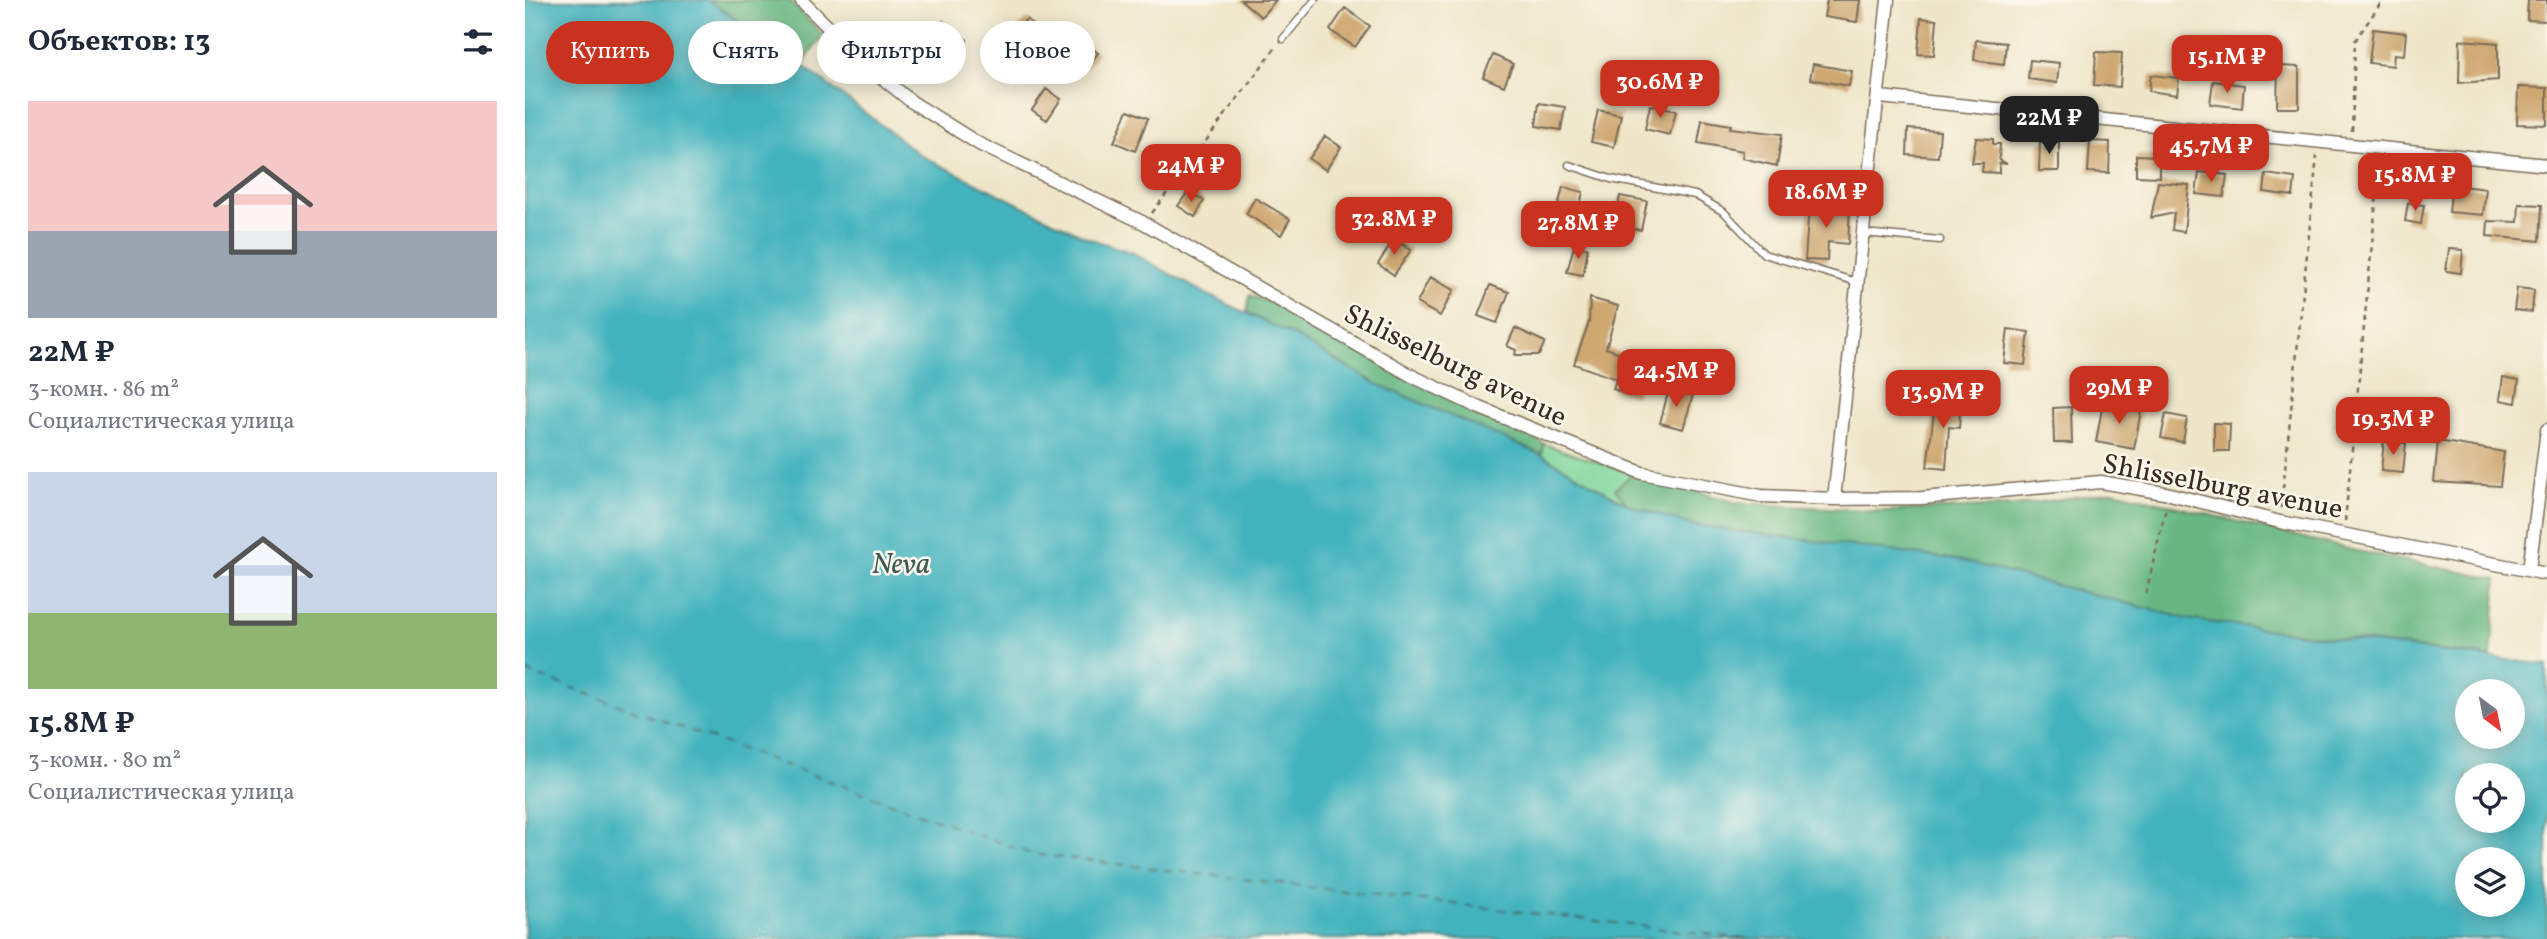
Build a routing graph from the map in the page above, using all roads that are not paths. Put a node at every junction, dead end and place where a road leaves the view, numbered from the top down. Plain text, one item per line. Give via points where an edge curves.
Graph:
1 (801, 0) edge
2 (1315, 0) edge
3 (1888, 0) edge
4 (1283, 39) road end
5 (1880, 97) junction
6 (1569, 165) dead end
7 (2547, 165) edge
8 (1863, 233) junction
9 (1940, 240) dead end
10 (1857, 282) junction
11 (2547, 430) edge
12 (1834, 499) junction
13 (2529, 570) junction
14 (2547, 573) edge

1 - 12 street, Shlisselburg avenue via 865,64 912,102 979,144 1144,223 1415,377 1642,473 1761,496
2 - 4 lane
3 - 5 street
5 - 7 street
5 - 8 street
6 - 10 lane via 1611,179 1695,195 1724,212 1764,254
8 - 9 lane
8 - 10 street
10 - 12 street
11 - 13 street
12 - 13 street, Shlisselburg avenue via 1922,498 2101,482
13 - 14 street, Shlisselburg avenue

